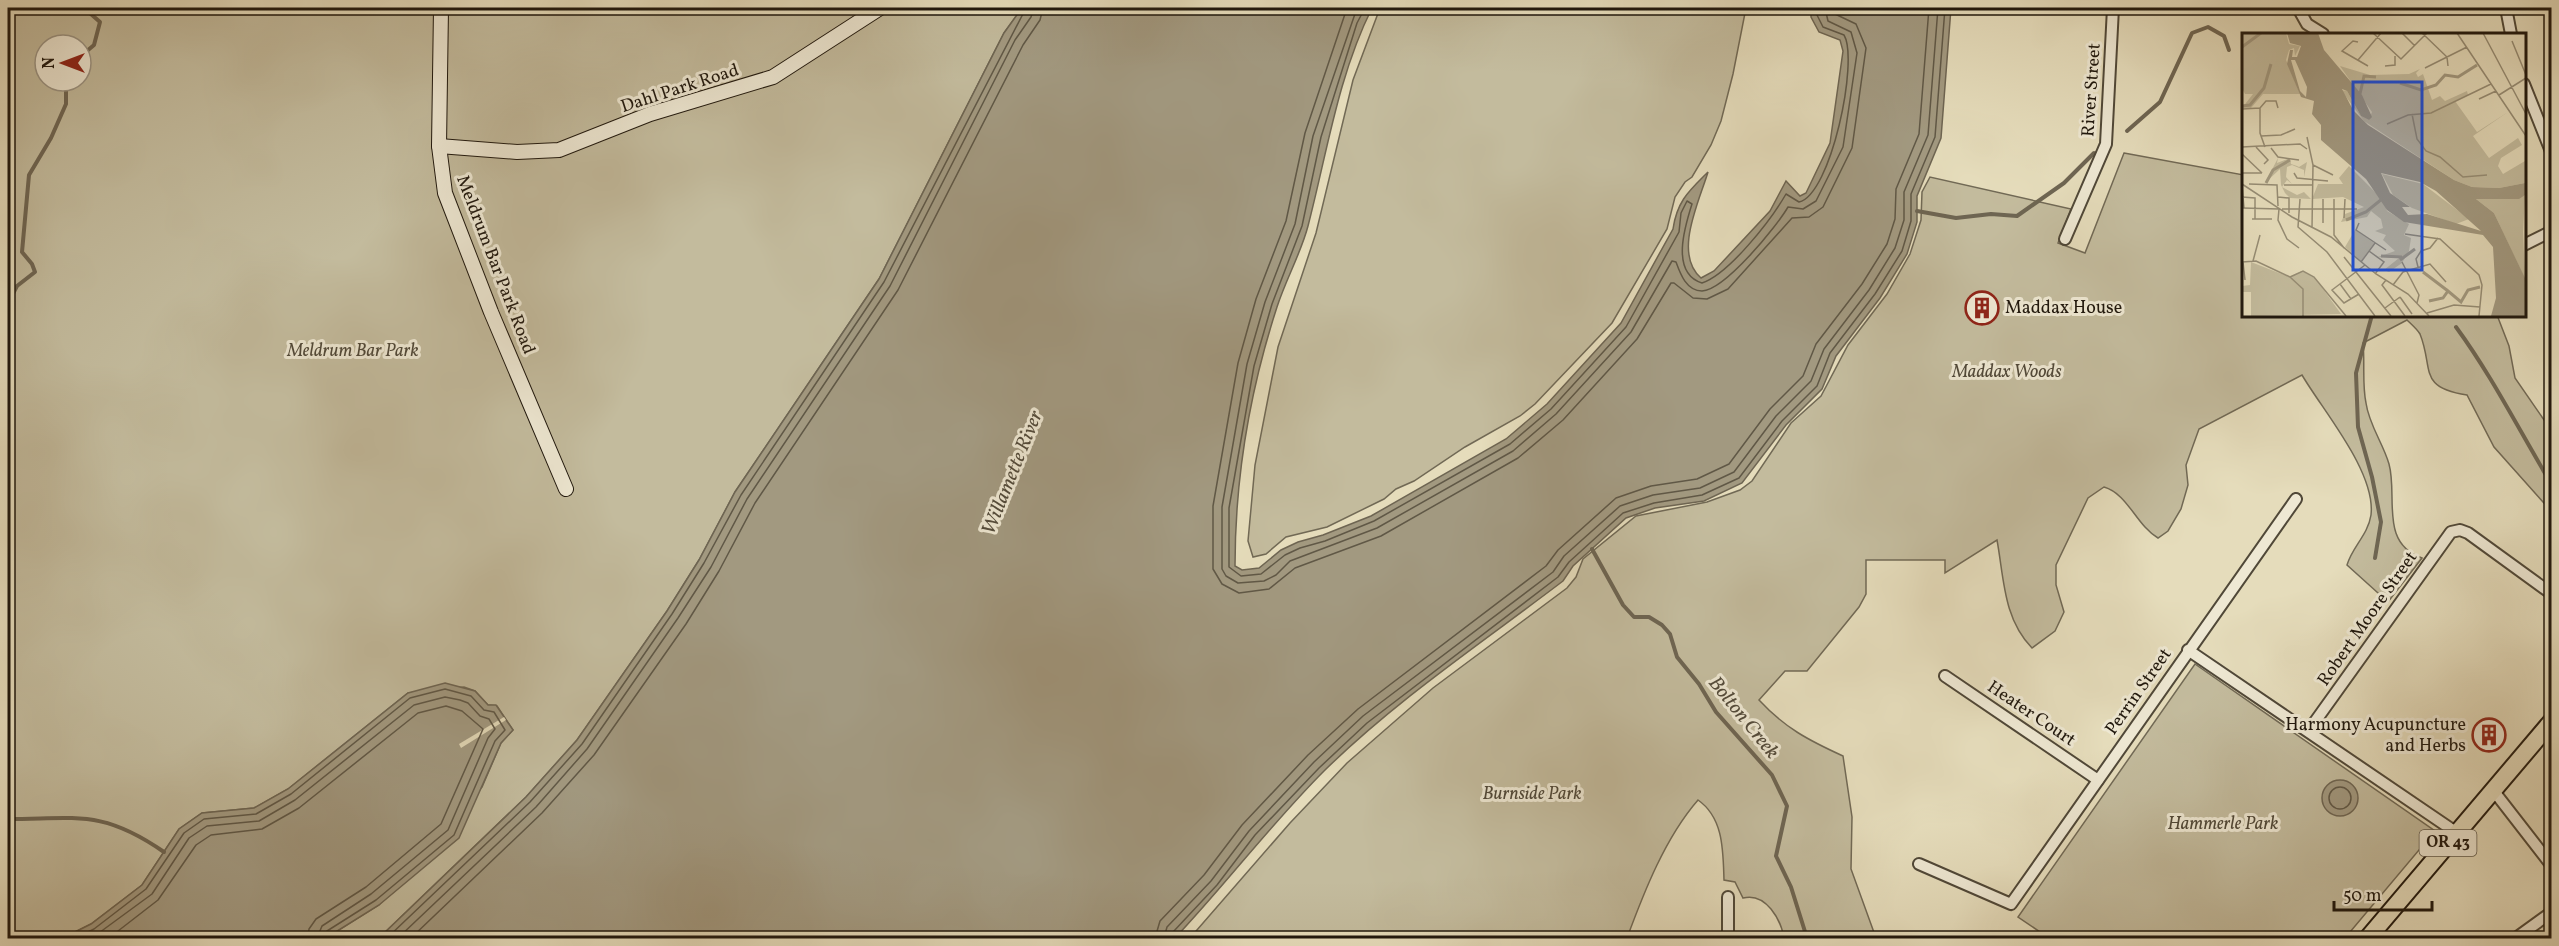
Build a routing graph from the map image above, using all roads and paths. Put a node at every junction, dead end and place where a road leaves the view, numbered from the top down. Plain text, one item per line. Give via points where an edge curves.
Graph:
1 (441, 8) edge
2 (880, 8) edge
3 (2113, 8) edge
4 (2298, 8) edge
5 (2506, 8) edge
6 (2321, 33) edge
7 (2511, 33) edge
8 (2526, 89) edge
9 (439, 146) junction
10 (2552, 154) edge
11 (2552, 231) edge
12 (2065, 239) dead end
13 (2526, 244) edge
14 (566, 489) dead end
15 (2296, 499) dead end
16 (2552, 594) edge
17 (2188, 650) junction
18 (1945, 676) dead end
19 (2552, 721) edge
20 (2309, 730) junction
21 (2098, 780) junction
22 (2493, 790) junction
23 (2457, 833) junction
24 (1918, 864) dead end
25 (2552, 866) edge
26 (1728, 897) dead end
27 (2552, 912) edge
28 (1728, 939) edge
29 (2368, 939) edge
30 (2516, 939) edge

1 - 9 street, Meldrum Bar Park Road
2 - 9 street, Dahl Park Road via 773,77 650,114 559,150 528,153
3 - 12 street, River Street via 2106,144
4 - 6 street via 2307,24
5 - 7 street
8 - 10 street
9 - 14 street, Meldrum Bar Park Road via 443,183 453,216
11 - 13 street
15 - 17 street, Perrin Street
16 - 20 street, Robert Moore Street via 2468,533 2456,530 2447,536
17 - 20 street
17 - 21 street, Perrin Street
18 - 21 street, Heater Court
19 - 22 main road, OR 43
20 - 23 street
21 - 24 street, Perrin Street via 2011,904
22 - 23 main road, OR 43
22 - 25 street
23 - 29 main road, OR 43
26 - 28 street
27 - 30 street

